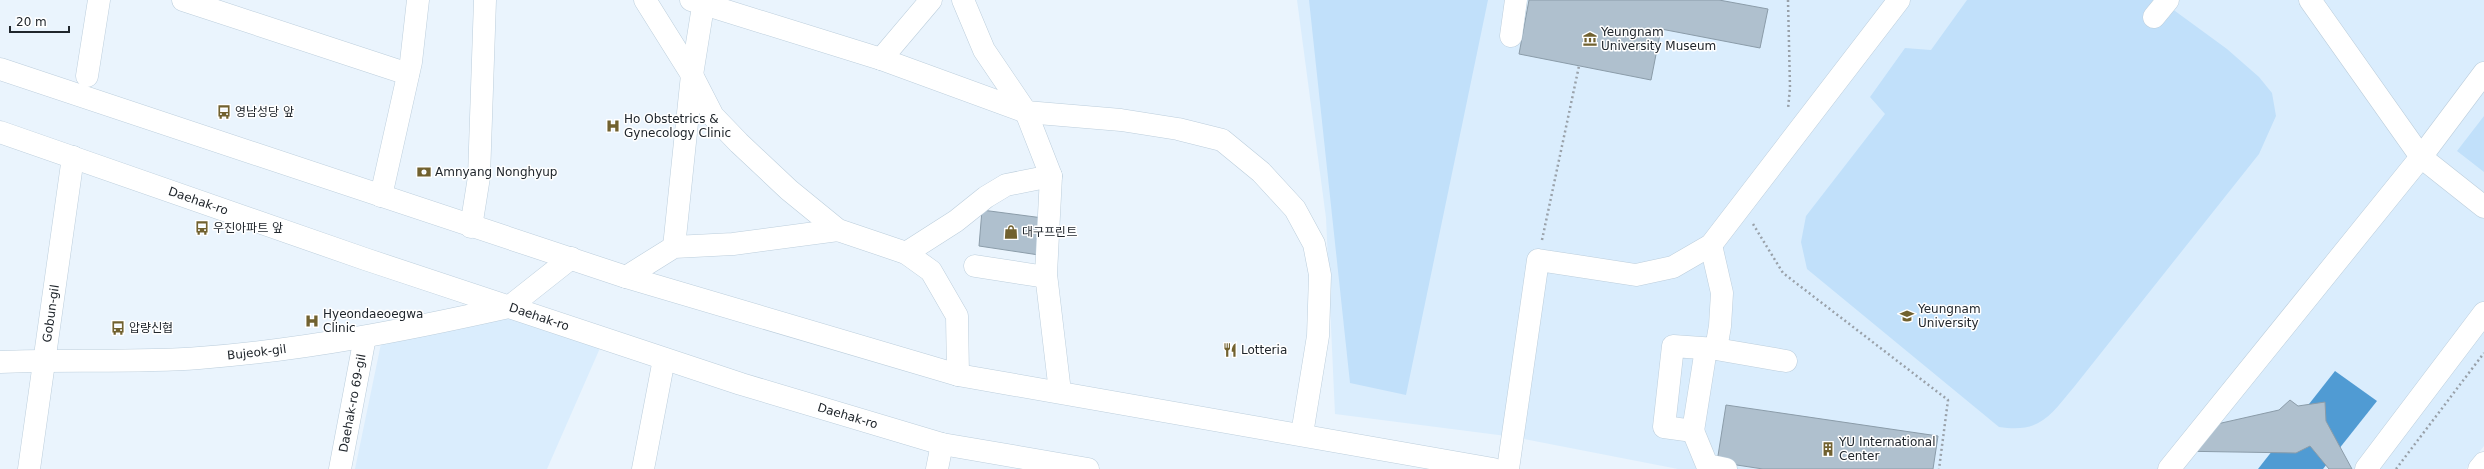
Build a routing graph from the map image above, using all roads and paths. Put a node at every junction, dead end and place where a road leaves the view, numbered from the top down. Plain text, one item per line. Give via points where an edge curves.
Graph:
1 (99, 0) edge
2 (183, 0) edge
3 (418, 0) edge
4 (485, 0) edge
5 (645, 0) edge
6 (931, 0) edge
7 (963, 0) edge
8 (1516, 0) edge
9 (1788, 0) edge
10 (1899, 0) edge
11 (2168, 0) edge
12 (2310, 0) edge
13 (699, 1) edge
14 (2154, 17) dead end
15 (1511, 36) dead end
16 (881, 59) junction
17 (1579, 66) dead end
18 (0, 69) edge
19 (2484, 73) edge
20 (408, 74) junction
21 (692, 75) junction
22 (87, 76) dead end
23 (1026, 112) junction
24 (1787, 117) dead end
25 (0, 132) edge
26 (73, 157) junction
27 (2421, 157) junction
28 (1051, 176) junction
29 (381, 196) junction
30 (1740, 204) junction
31 (2484, 207) edge
32 (471, 227) junction
33 (838, 230) junction
34 (1711, 246) junction
35 (674, 247) junction
36 (906, 253) junction
37 (571, 258) junction
38 (1538, 260) junction
39 (976, 266) dead end
40 (1046, 276) junction
41 (626, 277) junction
42 (509, 307) junction
43 (2484, 313) edge
44 (365, 337) junction
45 (1711, 349) junction
46 (2484, 353) edge
47 (664, 359) junction
48 (44, 360) junction
49 (1786, 361) dead end
50 (0, 362) edge
51 (958, 375) junction
52 (1060, 392) junction
53 (1693, 431) junction
54 (1302, 434) junction
55 (942, 444) junction
56 (2484, 463) edge
57 (29, 469) edge
58 (340, 469) edge
59 (643, 469) edge
60 (937, 469) edge
61 (1088, 469) edge
62 (1493, 469) edge
63 (1508, 469) edge
64 (1726, 469) edge
65 (1939, 469) edge
66 (2169, 469) edge
67 (2366, 469) edge
68 (2396, 469) edge
69 (2479, 469) edge

1 - 22 main road
2 - 20 main road
3 - 20 main road
4 - 32 main road via 479,178
5 - 21 main road
6 - 16 main road
7 - 23 main road via 984,50
8 - 15 main road
9 - 24 path via 1790,88
10 - 30 main road
11 - 14 main road
12 - 27 main road
13 - 16 main road
13 - 21 main road
16 - 23 main road
17 - 38 path
18 - 29 main road
19 - 27 main road
20 - 29 main road
21 - 33 main road via 713,116 789,190
21 - 35 main road
23 - 28 main road
23 - 54 main road via 1121,120 1178,129 1222,140 1261,172 1295,209 1314,244 1320,275 1318,336
25 - 26 main road, Daehak-ro
26 - 42 main road, Daehak-ro
26 - 48 main road, Gobun-gil
27 - 31 main road
27 - 66 main road
28 - 36 main road via 1006,185 986,196 956,221
28 - 40 main road
29 - 32 main road
30 - 34 main road
30 - 65 path via 1783,273 1948,400
32 - 37 main road
33 - 35 main road via 733,244
33 - 36 main road
34 - 38 main road via 1673,267 1636,275
34 - 45 main road via 1722,293 1720,326
35 - 41 main road
36 - 51 main road via 931,271 957,316
37 - 41 main road
37 - 42 main road
38 - 63 main road
39 - 40 main road
40 - 52 main road
41 - 51 main road
42 - 44 main road, Bujeok-gil
42 - 47 main road, Daehak-ro
43 - 67 main road
44 - 48 main road, Bujeok-gil via 302,348 198,358 106,362
44 - 58 main road, Daehak-ro 69-gil
45 - 49 main road
45 - 53 main road
45 - 53 main road via 1673,346 1664,427
46 - 68 path
47 - 55 main road, Daehak-ro
47 - 59 main road
48 - 50 main road, Bujeok-gil
48 - 57 main road, Gobun-gil
51 - 52 main road
52 - 54 main road
53 - 64 main road via 1707,465
54 - 62 main road
55 - 60 main road
55 - 61 main road, Daehak-ro
56 - 69 main road

